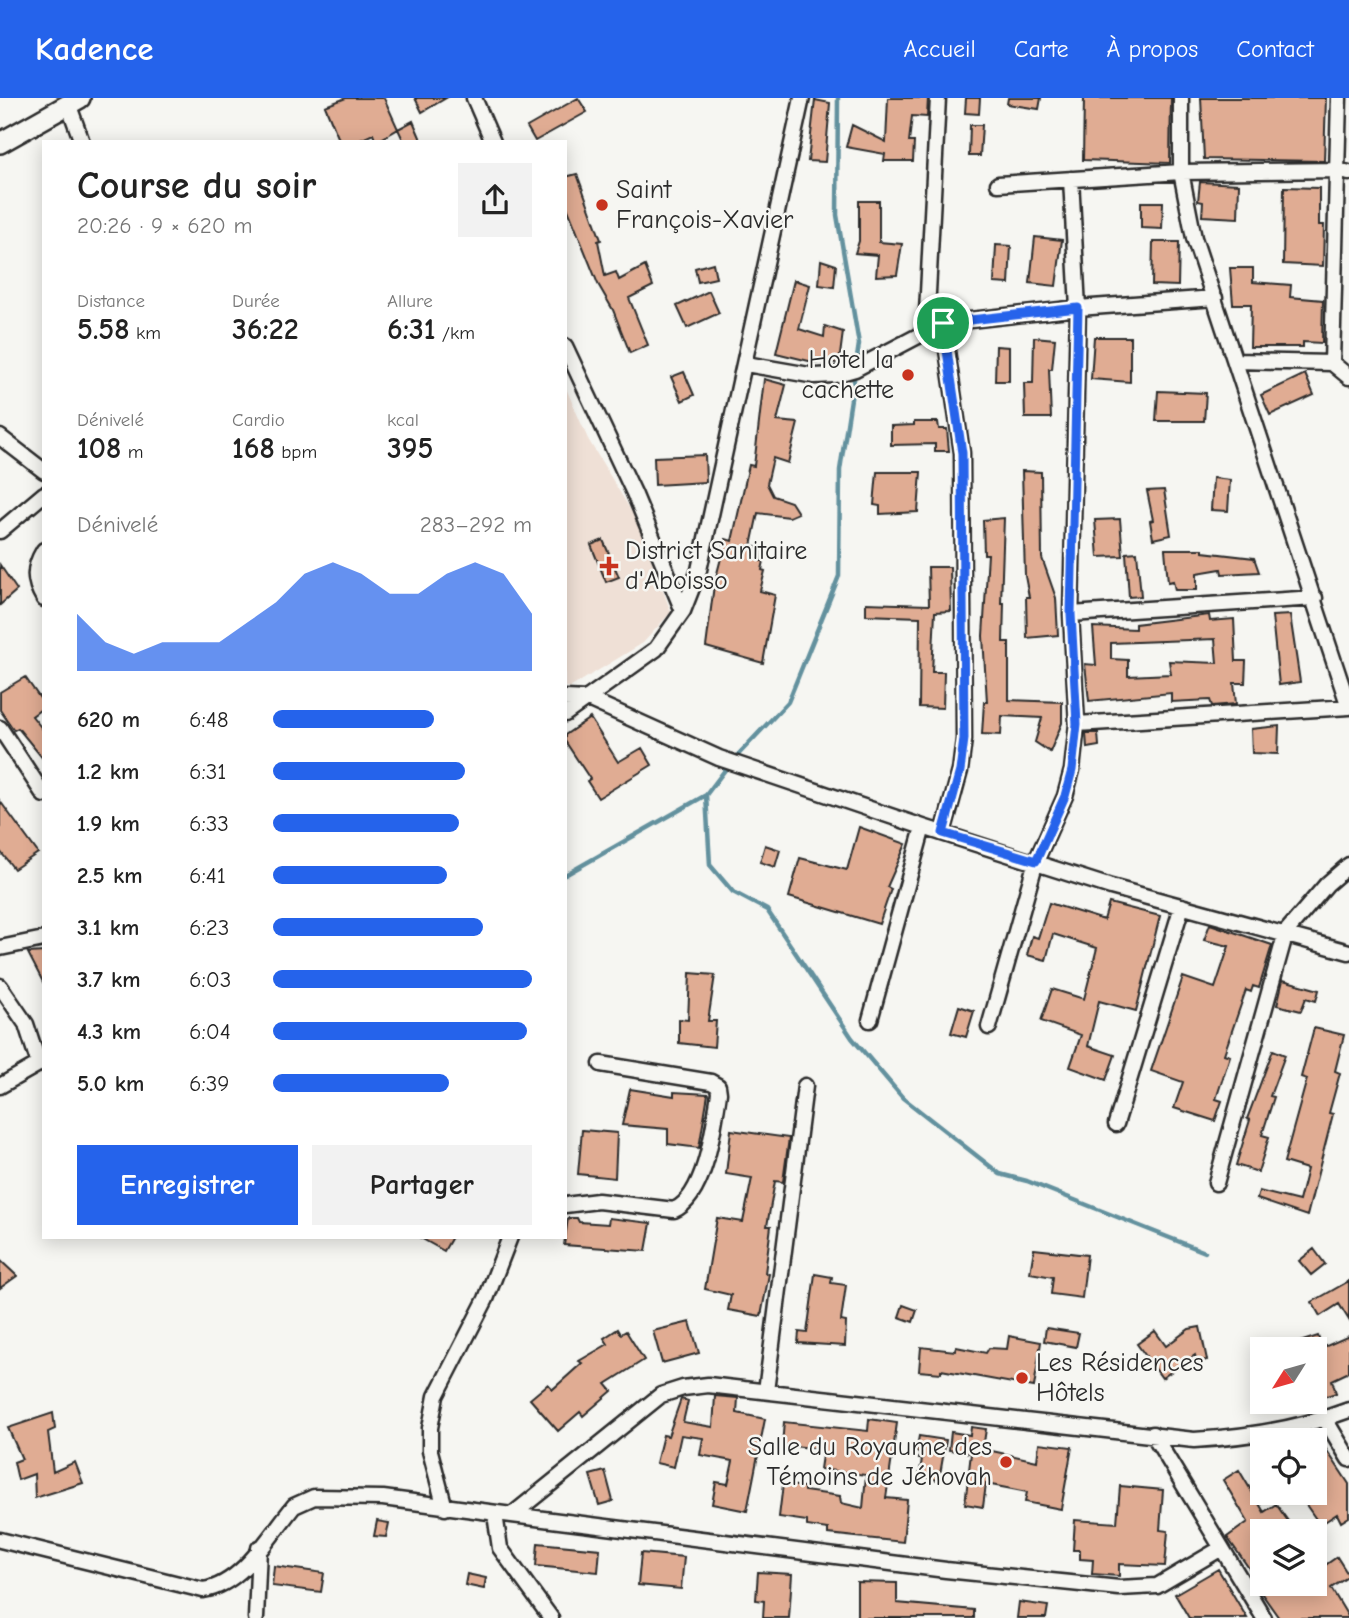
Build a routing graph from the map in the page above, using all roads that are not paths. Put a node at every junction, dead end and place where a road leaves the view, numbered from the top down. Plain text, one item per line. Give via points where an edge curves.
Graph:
1 (474, 98) edge
2 (802, 98) edge
3 (938, 98) edge
4 (1181, 98) edge
5 (1339, 98) edge
6 (75, 102) edge
7 (82, 140) edge
8 (492, 140) edge
9 (0, 143) edge
10 (1181, 172) junction
11 (1344, 172) edge
12 (1072, 179) junction
13 (998, 184) dead end
14 (1215, 298) junction
15 (1078, 308) junction
16 (943, 323) junction
17 (926, 332) junction
18 (567, 349) edge
19 (1236, 361) junction
20 (1332, 363) junction
21 (746, 364) junction
22 (1349, 377) edge
23 (0, 438) edge
24 (42, 470) edge
25 (42, 496) edge
26 (0, 531) edge
27 (42, 553) edge
28 (42, 595) edge
29 (1315, 598) junction
30 (683, 611) junction
31 (1071, 614) junction
32 (1345, 683) edge
33 (567, 698) edge
34 (588, 699) junction
35 (1349, 707) edge
36 (567, 713) edge
37 (1077, 724) junction
38 (0, 728) edge
39 (39, 778) edge
40 (923, 827) junction
41 (943, 833) junction
42 (1036, 861) junction
43 (1349, 865) edge
44 (1182, 906) junction
45 (1286, 932) junction
46 (42, 939) edge
47 (0, 948) edge
48 (1349, 951) edge
49 (0, 986) edge
50 (870, 1020) dead end
51 (989, 1027) dead end
52 (41, 1062) edge
53 (601, 1064) dead end
54 (0, 1086) edge
55 (805, 1086) dead end
56 (1116, 1124) dead end
57 (1216, 1183) dead end
58 (567, 1205) edge
59 (509, 1239) edge
60 (766, 1391) junction
61 (1349, 1410) edge
62 (1325, 1419) junction
63 (1153, 1434) junction
64 (1349, 1459) edge
65 (445, 1508) junction
66 (495, 1514) junction
67 (512, 1515) junction
68 (0, 1540) edge
69 (259, 1548) junction
70 (1220, 1549) junction
71 (256, 1618) edge
72 (551, 1618) edge
73 (1264, 1618) edge

1 - 8 street
2 - 21 street
3 - 17 street
4 - 10 street
5 - 11 street
6 - 7 street
6 - 9 main road
10 - 11 street
10 - 12 street
10 - 14 street via 1194,238
11 - 20 street
12 - 13 street
12 - 15 street
14 - 15 street
14 - 19 street
15 - 16 street
15 - 31 street
16 - 17 street
16 - 41 street via 962,453 964,712 960,771
17 - 21 street via 834,375
18 - 30 street
19 - 20 street
19 - 29 street
20 - 22 street
21 - 30 street via 699,570
23 - 24 street
25 - 26 street
27 - 28 street via 35,565
29 - 31 street
29 - 32 street
30 - 34 street via 656,649
31 - 37 street
32 - 35 street
33 - 34 street
34 - 36 street
34 - 40 street via 719,758
35 - 37 street
37 - 42 street via 1065,796
38 - 39 street
40 - 41 street
40 - 50 street
41 - 42 street
42 - 44 street
42 - 51 street
43 - 45 street
44 - 45 street
44 - 56 street
45 - 48 street
45 - 57 street
46 - 47 street
49 - 52 street via 26,1024
52 - 54 street
53 - 58 street via 718,1086 711,1144 684,1206 674,1210 598,1201
55 - 60 street
59 - 65 street via 436,1396 430,1451
60 - 63 street
60 - 67 street via 708,1385 661,1395
61 - 62 street
62 - 63 street via 1245,1437 1194,1440
62 - 64 street
63 - 70 street
65 - 66 street
65 - 69 street via 383,1498 314,1497 294,1507
66 - 67 street
66 - 72 street via 500,1548
67 - 70 street via 1119,1588 1157,1586
68 - 69 street via 202,1590 231,1579
69 - 71 street
70 - 73 street

